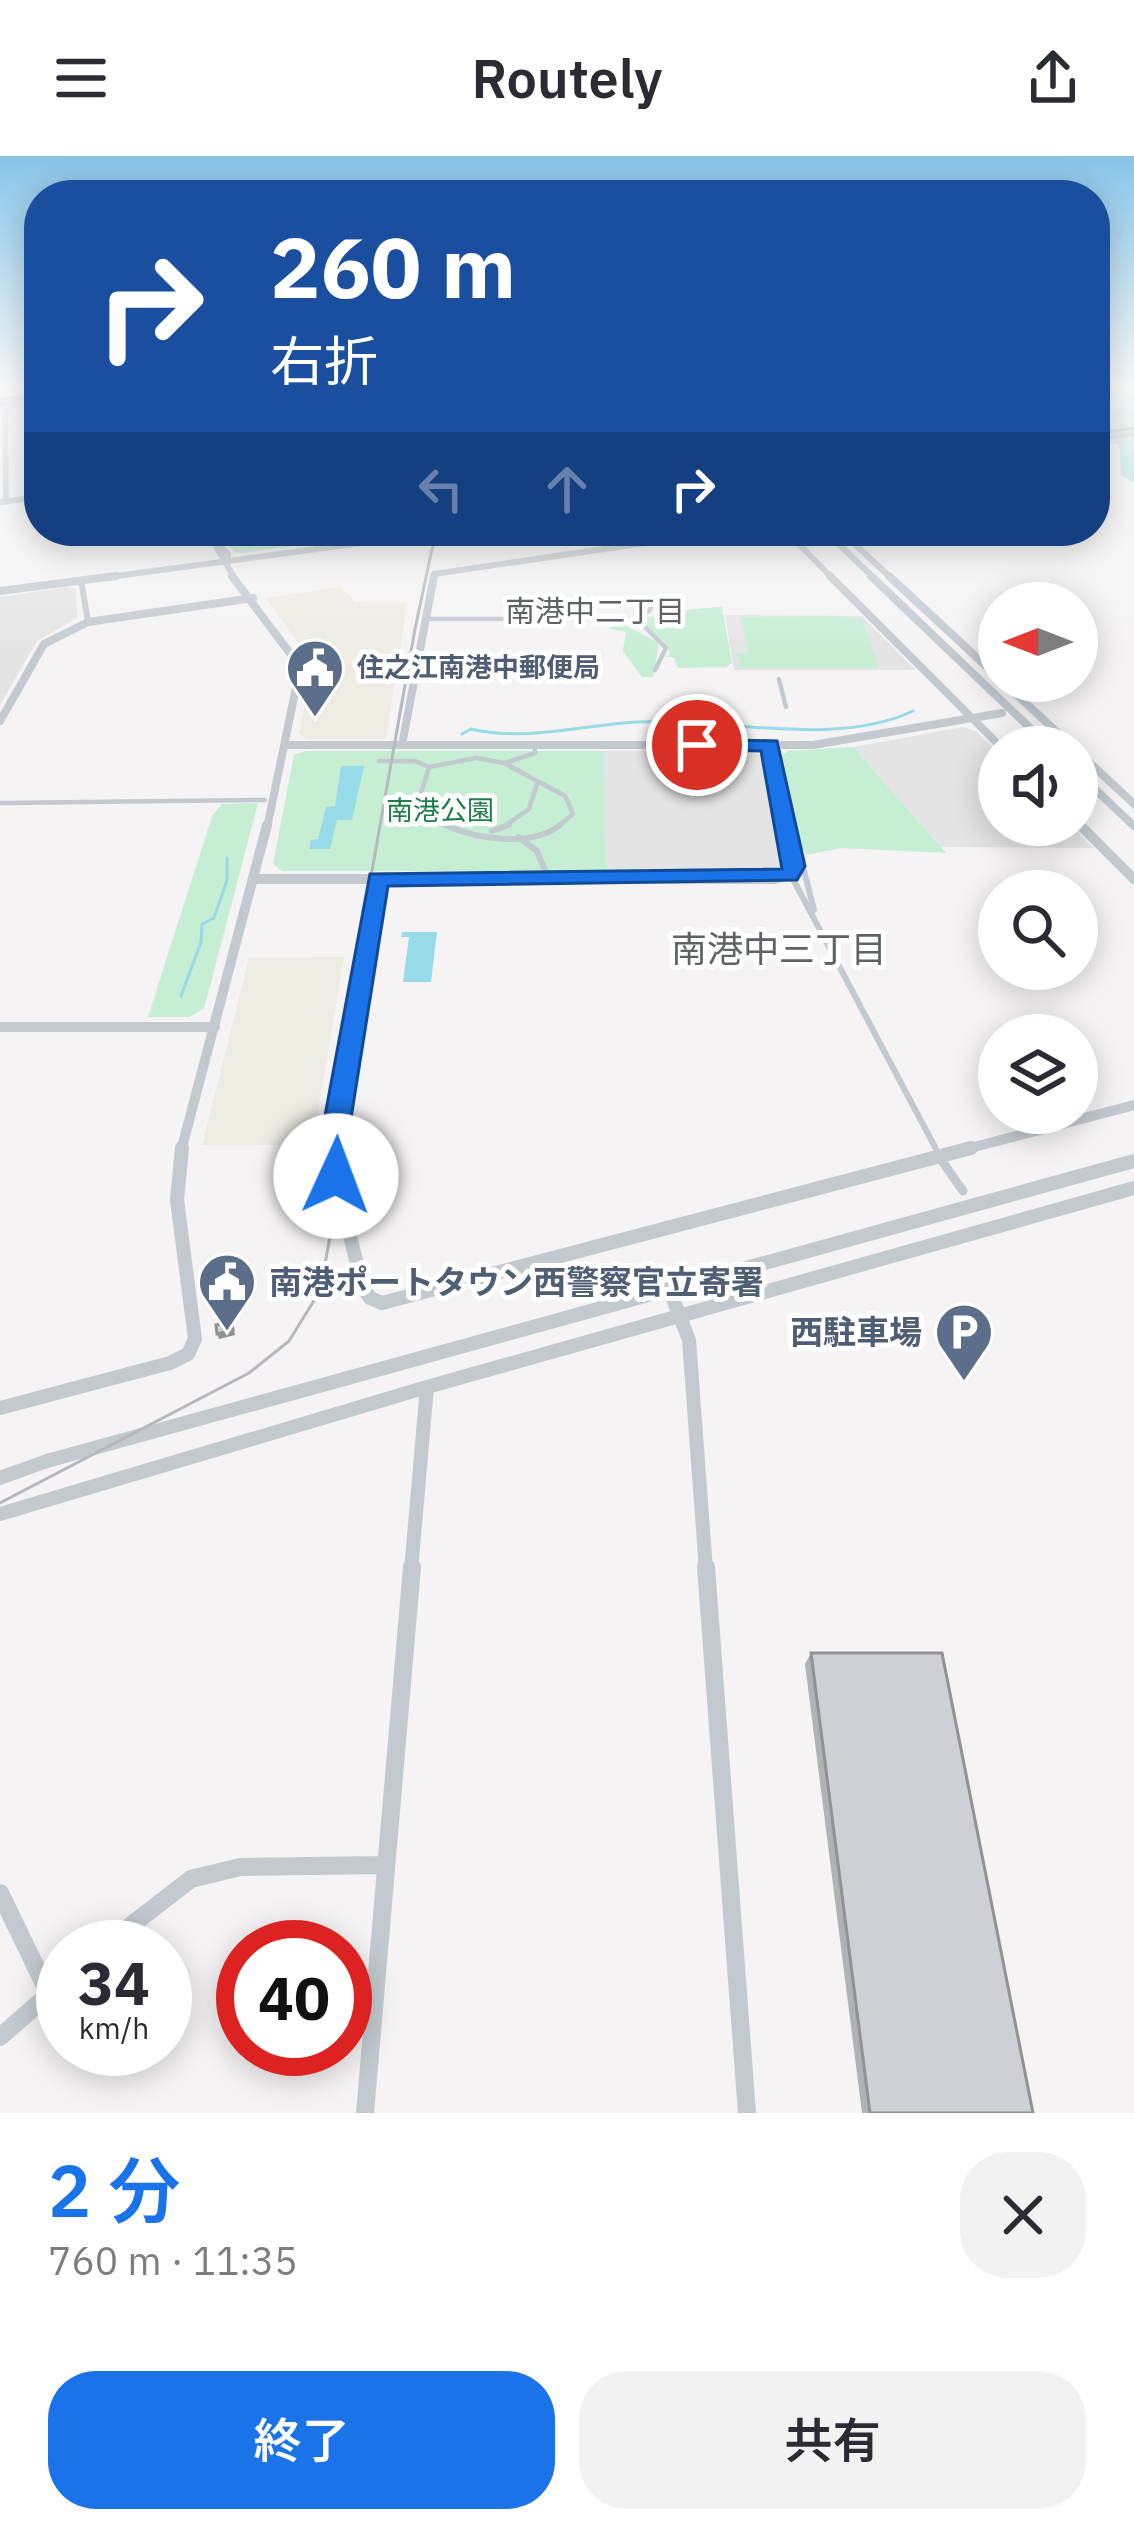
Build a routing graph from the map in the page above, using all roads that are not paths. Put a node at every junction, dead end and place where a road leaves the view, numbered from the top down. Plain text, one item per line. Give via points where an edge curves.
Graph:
1 (324, 546) edge
2 (334, 546) edge
3 (624, 546) edge
4 (801, 546) edge
5 (841, 546) edge
6 (857, 546) edge
7 (226, 560) junction
8 (81, 580) junction
9 (0, 591) edge
10 (253, 598) junction
11 (656, 598) dead end
12 (430, 619) dead end
13 (637, 619) junction
14 (88, 622) junction
15 (978, 659) edge
16 (655, 670) dead end
17 (779, 679) dead end
18 (1024, 702) edge
19 (786, 707) dead end
20 (1002, 713) dead end
21 (973, 719) junction
22 (0, 721) edge
23 (980, 726) edge
24 (1028, 726) edge
25 (1050, 726) edge
26 (285, 745) junction
27 (403, 745) junction
28 (770, 745) junction
29 (418, 748) dead end
30 (535, 748) dead end
31 (416, 760) junction
32 (379, 761) dead end
33 (519, 766) junction
34 (429, 767) junction
35 (1098, 770) edge
36 (537, 784) junction
37 (1098, 792) edge
38 (265, 800) dead end
39 (3, 803) edge
40 (1134, 804) edge
41 (0, 812) edge
42 (1134, 826) edge
43 (485, 833) junction
44 (517, 837) junction
45 (1098, 844) edge
46 (801, 859) dead end
47 (546, 873) dead end
48 (256, 879) junction
49 (378, 879) junction
50 (1134, 879) edge
51 (794, 881) dead end
52 (815, 917) junction
53 (0, 1027) edge
54 (215, 1027) junction
55 (1134, 1105) edge
56 (936, 1149) dead end
57 (942, 1161) dead end
58 (1134, 1162) edge
59 (1134, 1188) edge
60 (963, 1192) dead end
61 (670, 1292) junction
62 (681, 1317) junction
63 (427, 1387) junction
64 (0, 1408) edge
65 (0, 1478) edge
66 (0, 1514) edge
67 (385, 1864) junction
68 (0, 1893) edge
69 (138, 1920) edge
70 (36, 1954) edge
71 (36, 2006) edge
72 (0, 2037) edge
73 (365, 2113) edge
74 (747, 2113) edge

1 - 7 street
2 - 7 street
3 - 27 street via 434,574
4 - 21 street
5 - 24 street
6 - 15 street
7 - 8 street
7 - 10 street
8 - 9 street
8 - 14 street
10 - 14 street
10 - 26 street via 295,660
11 - 13 street
12 - 13 street
13 - 16 street via 667,648
14 - 22 street via 44,644
17 - 19 street
18 - 25 street
20 - 21 street
21 - 23 street
21 - 28 street via 851,741
26 - 27 street
26 - 48 street
27 - 28 street
28 - 49 street via 794,866 789,875
29 - 31 street
30 - 33 street
31 - 32 street
31 - 34 street
33 - 34 street via 476,758
33 - 36 street
34 - 43 street via 419,790 424,812 445,827
35 - 40 street
36 - 43 street via 526,812
36 - 44 street via 565,796 573,814 546,836
37 - 42 street
38 - 39 street
39 - 41 street
43 - 44 street
44 - 47 street via 537,851
45 - 50 street
46 - 52 street
48 - 49 street
48 - 54 street
49 - 55 street via 334,1137 362,1286 382,1304
51 - 52 street
52 - 56 street
53 - 54 street
54 - 64 street via 179,1158 176,1200 196,1339 188,1354
57 - 60 street
58 - 61 street
59 - 62 street
61 - 62 street
61 - 65 street
62 - 63 street
62 - 74 street
63 - 66 street
63 - 67 street
67 - 69 street via 240,1867 191,1879
67 - 73 street
68 - 70 street
71 - 72 street

